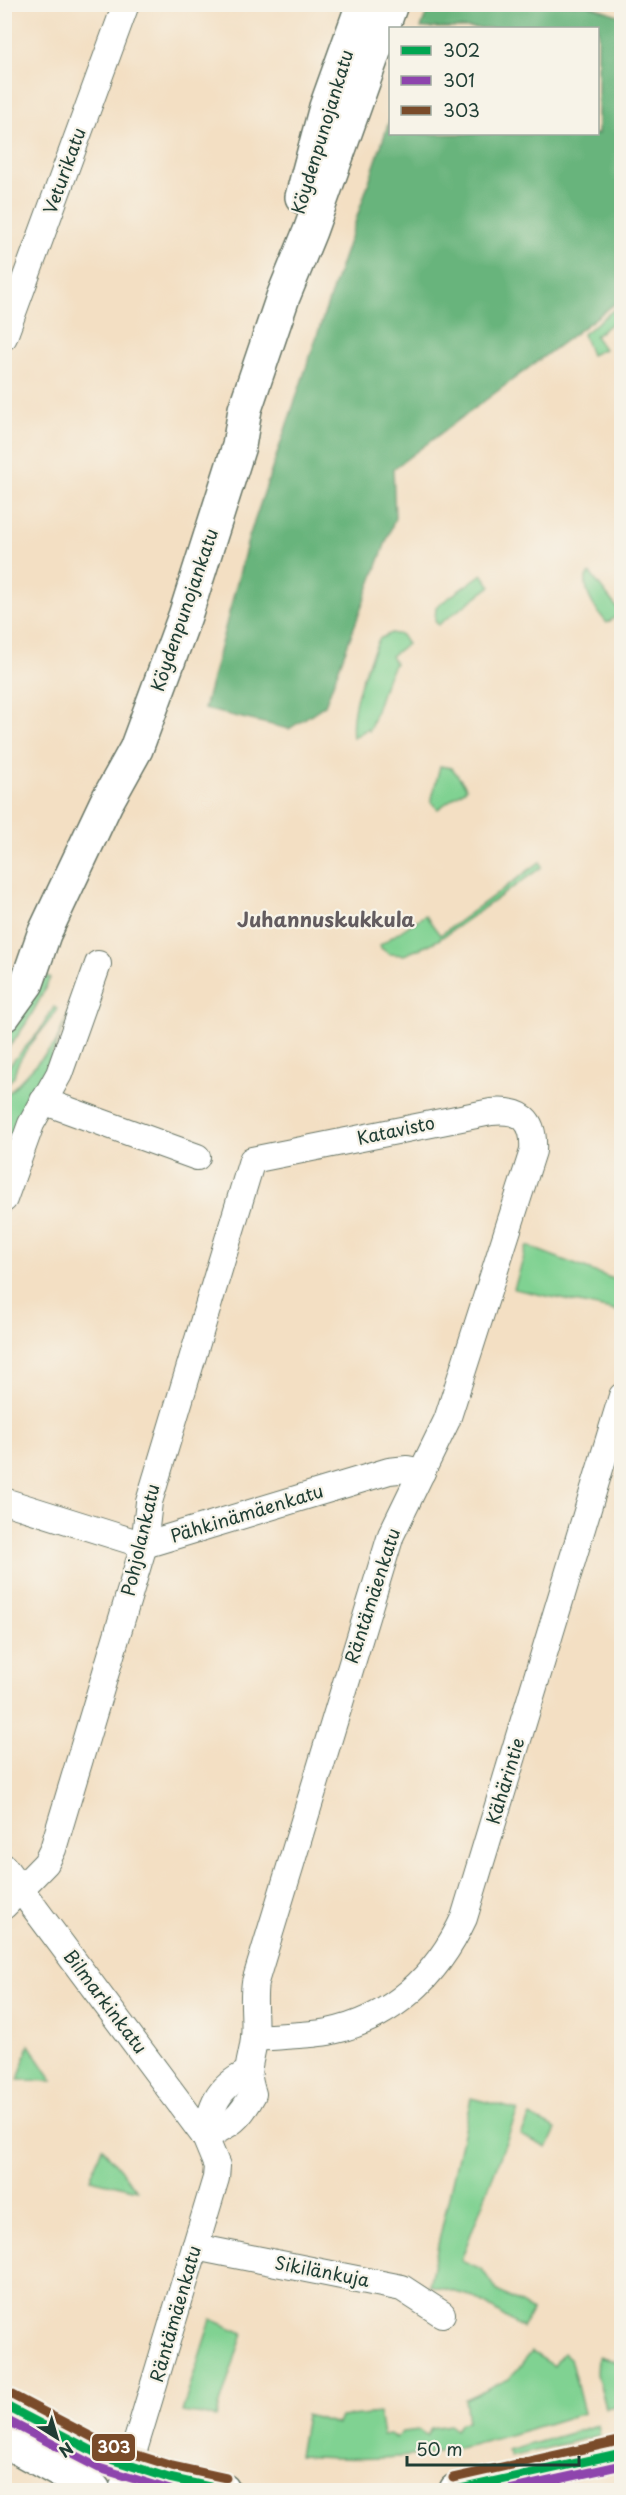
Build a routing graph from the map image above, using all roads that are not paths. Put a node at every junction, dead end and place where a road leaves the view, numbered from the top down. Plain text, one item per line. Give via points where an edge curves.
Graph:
1 (126, 4) edge
2 (363, 4) edge
3 (391, 4) edge
4 (284, 297) junction
5 (4, 337) edge
6 (44, 934) junction
7 (98, 964) dead end
8 (4, 976) edge
9 (4, 1015) edge
10 (43, 1101) junction
11 (532, 1130) joint
12 (197, 1157) dead end
13 (252, 1160) joint
14 (4, 1199) edge
15 (621, 1396) edge
16 (422, 1472) junction
17 (4, 1501) edge
18 (144, 1545) junction
19 (4, 1867) edge
20 (12, 1898) edge
21 (254, 2038) junction
22 (205, 2137) junction
23 (195, 2247) junction
24 (442, 2314) dead end
25 (4, 2405) edge
26 (4, 2440) edge
27 (621, 2453) edge
28 (126, 2478) edge
29 (94, 2490) edge
30 (223, 2490) edge
31 (456, 2490) edge

1 - 5 street, Veturikatu
2 - 4 main road, Köydenpunojankatu via 326,107 305,181
3 - 4 main road, Köydenpunojankatu
4 - 6 main road, Köydenpunojankatu via 245,409 239,446 185,616 136,749
6 - 8 main road, Köydenpunojankatu
6 - 9 main road, Köydenpunojankatu via 27,982
7 - 10 street via 58,1074
10 - 12 street
10 - 14 street
11 - 13 street, Katavisto via 520,1114 491,1112
11 - 16 street, Räntämäenkatu via 533,1151 450,1410
13 - 18 street, Pohjolankatu via 149,1502
15 - 21 street, Kähärintie via 470,1898 453,1942 420,1984 382,2013 327,2032
16 - 18 street, Pähkinämäenkatu via 388,1471
16 - 21 street, Räntämäenkatu via 391,1535 255,1982
17 - 18 street
18 - 20 street, Pohjolankatu via 53,1849 46,1863
19 - 20 street, Bilmarkinkatu
20 - 22 street, Bilmarkinkatu
21 - 22 street, Räntämäenkatu via 247,2073 253,2094 233,2123
22 - 23 street, Räntämäenkatu via 217,2166 216,2178
23 - 24 street, Sikilänkuja via 402,2288
23 - 28 street, Räntämäenkatu
25 - 28 main road via 76,2444
26 - 29 main road
27 - 31 main road
28 - 30 main road

